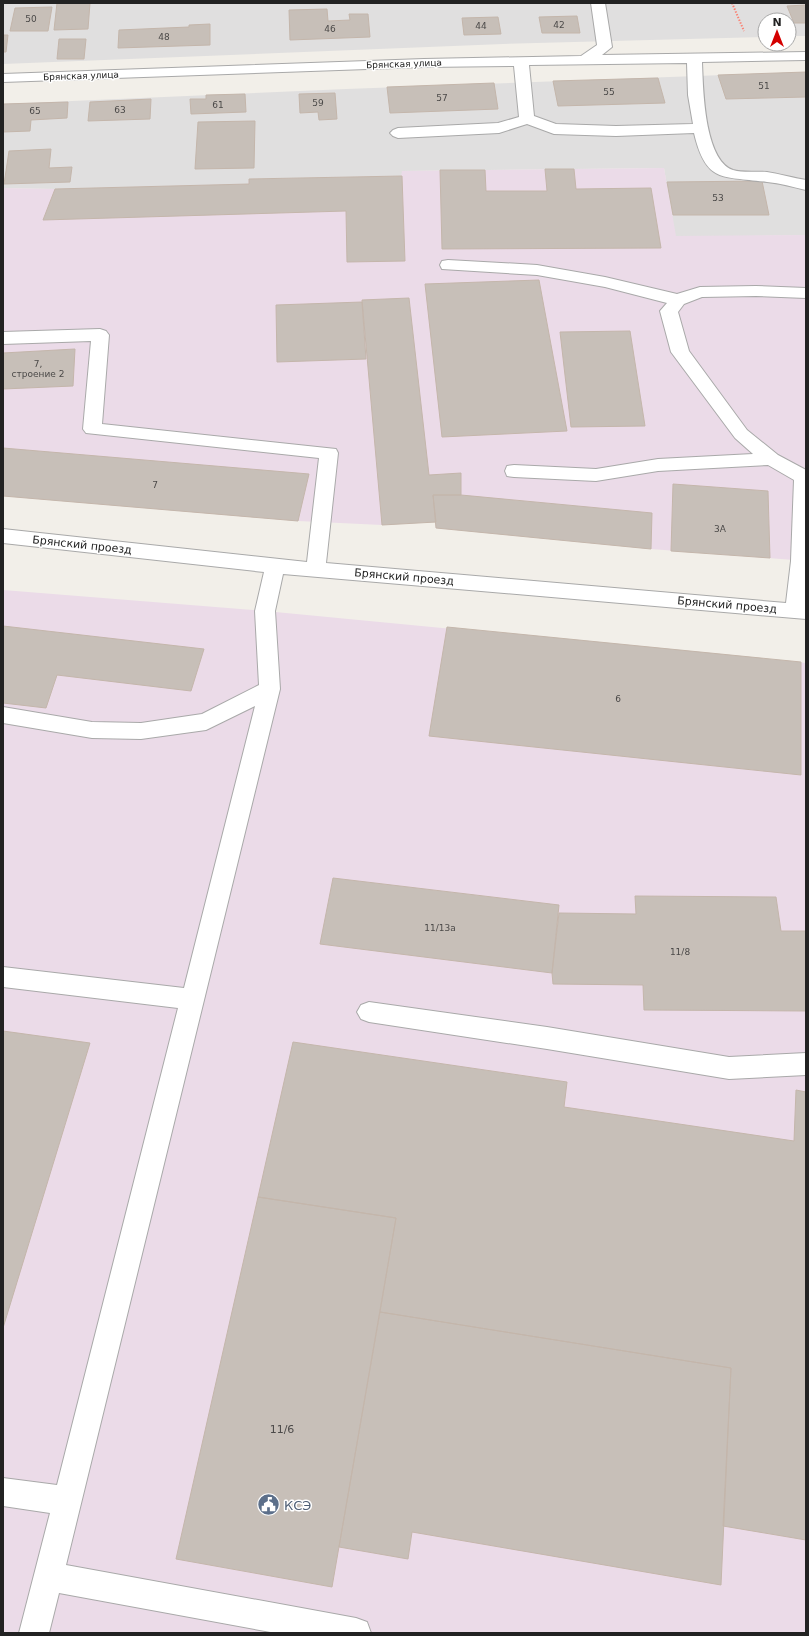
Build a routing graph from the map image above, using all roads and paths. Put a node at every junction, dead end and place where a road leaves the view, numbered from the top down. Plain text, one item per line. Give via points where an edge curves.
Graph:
1 (598, 3) edge
2 (806, 56) edge
3 (694, 58) junction
4 (584, 60) junction
5 (521, 61) junction
6 (3, 78) edge
7 (527, 119) junction
8 (701, 128) junction
9 (398, 133) dead end
10 (806, 186) edge
11 (448, 266) dead end
12 (806, 294) edge
13 (678, 300) junction
14 (3, 338) edge
15 (771, 459) junction
16 (514, 471) dead end
17 (804, 477) edge
18 (3, 536) edge
19 (275, 566) junction
20 (316, 569) junction
21 (800, 611) edge
22 (270, 689) junction
23 (3, 715) edge
24 (3, 977) edge
25 (192, 999) junction
26 (368, 1012) dead end
27 (806, 1064) edge
28 (3, 1492) edge
29 (67, 1501) junction
30 (48, 1576) junction
31 (34, 1633) edge
32 (356, 1633) edge

1 - 4 street via 605,47
2 - 3 street, Брянская улица
3 - 4 street, Брянская улица
3 - 8 street
4 - 5 street, Брянская улица
5 - 6 street, Брянская улица
5 - 7 street
7 - 8 street via 554,130
7 - 9 street via 499,128
8 - 10 street via 706,149 713,163 730,174 766,177
11 - 13 street via 537,270 605,282
12 - 13 street via 756,291 700,292
13 - 15 street via 669,311 680,352 741,434
14 - 20 street via 100,335 92,429 329,453
15 - 16 street via 658,465 596,475
15 - 17 street
17 - 21 street
18 - 19 street, Брянский проезд
19 - 20 street, Брянский проезд
19 - 22 street via 265,611
20 - 21 street, Брянский проезд
22 - 23 street via 206,722 141,731 92,730
22 - 25 street
24 - 25 street
25 - 29 street
26 - 27 street via 729,1068
28 - 29 street
29 - 30 street
30 - 31 street
30 - 32 street

